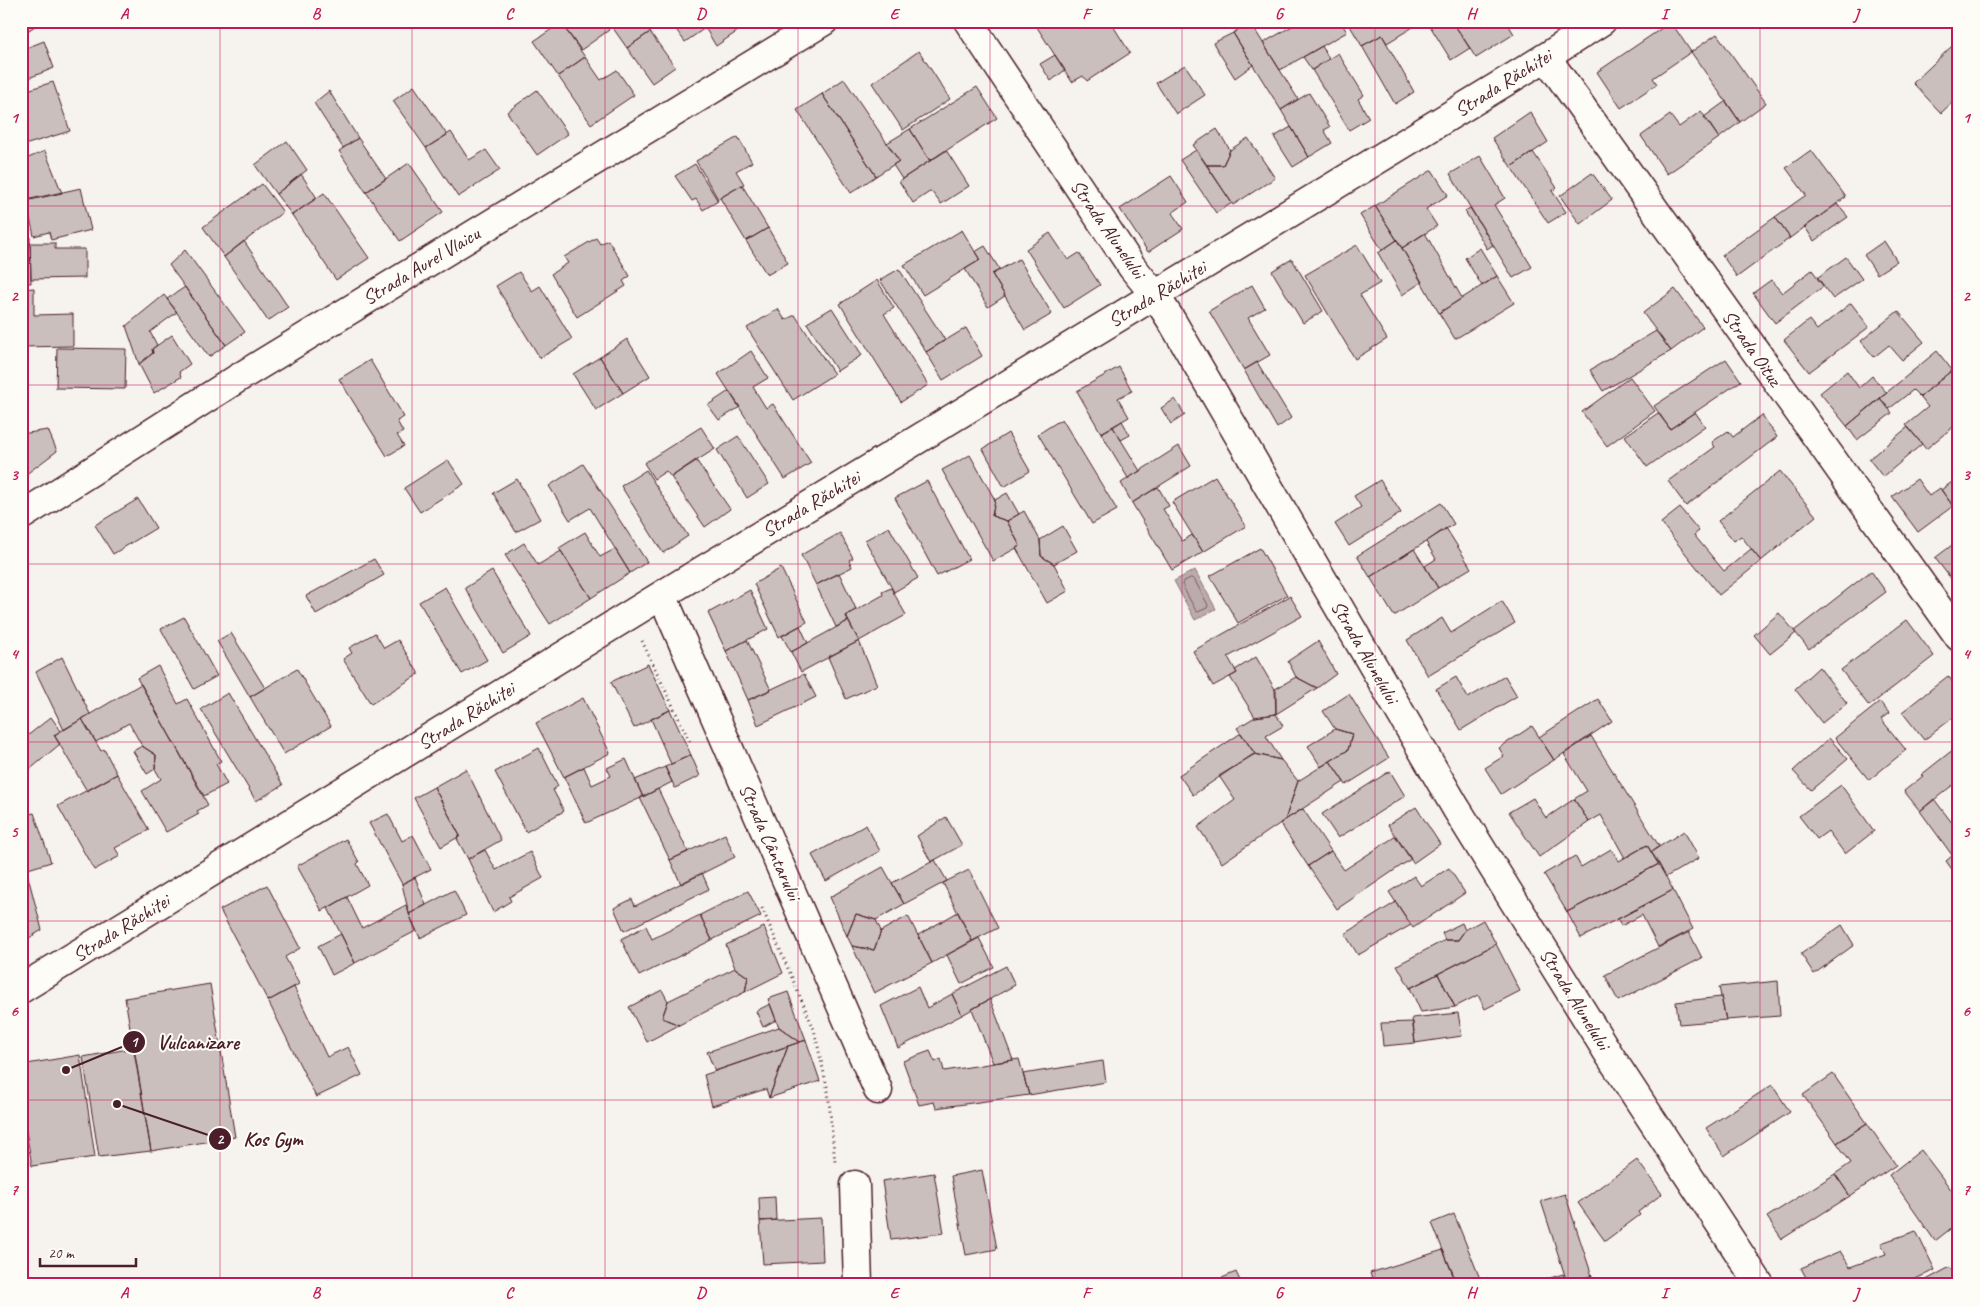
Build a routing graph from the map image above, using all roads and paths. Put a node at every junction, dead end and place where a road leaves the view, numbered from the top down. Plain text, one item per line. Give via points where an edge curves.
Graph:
1 (824, 21) edge
2 (968, 21) edge
3 (1602, 21) edge
4 (1546, 57) junction
5 (1155, 295) junction
6 (21, 516) edge
7 (662, 595) junction
8 (630, 616) junction
9 (1959, 637) edge
10 (694, 750) dead end
11 (760, 903) dead end
12 (21, 989) edge
13 (878, 1090) dead end
14 (845, 1176) joint
15 (858, 1285) edge
16 (1760, 1285) edge

1 - 6 street, Strada Aurel Vlaicu via 243,375
2 - 5 street, Strada Alunelului via 1132,267
3 - 4 street, Strada Răchitei
4 - 5 street, Strada Răchitei
4 - 9 street, Strada Oituz
5 - 7 street, Strada Răchitei
5 - 16 street, Strada Alunelului via 1456,808 1616,1064
7 - 8 street, Strada Răchitei
7 - 13 street, Strada Cântarului
8 - 10 path
8 - 12 street, Strada Răchitei
11 - 14 path via 814,1029
14 - 15 street

